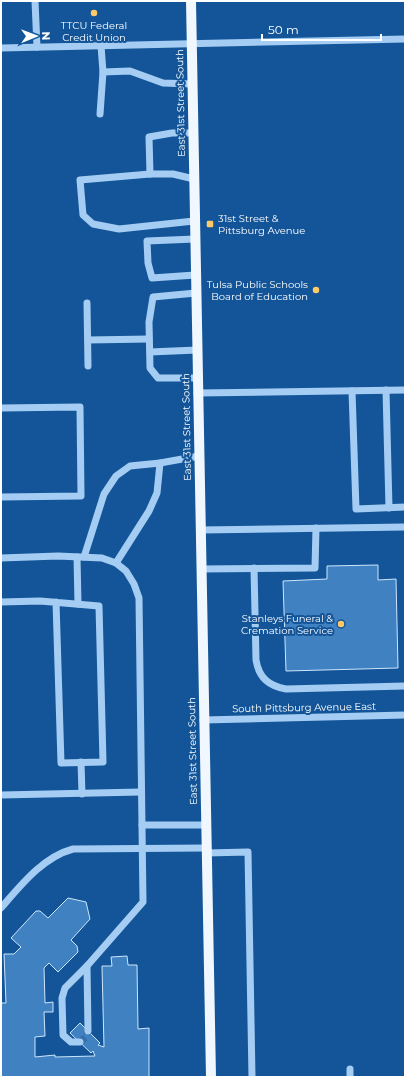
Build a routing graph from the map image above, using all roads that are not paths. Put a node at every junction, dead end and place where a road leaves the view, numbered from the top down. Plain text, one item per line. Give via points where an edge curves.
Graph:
1 (35, 1) edge
2 (191, 1) edge
3 (405, 39) edge
4 (191, 43) junction
5 (101, 46) junction
6 (37, 47) junction
7 (1, 48) edge
8 (103, 72) junction
9 (192, 84) junction
10 (100, 114) dead end
11 (193, 133) junction
12 (150, 174) junction
13 (194, 179) junction
14 (194, 221) junction
15 (195, 239) junction
16 (195, 275) junction
17 (196, 293) junction
18 (86, 303) dead end
19 (88, 340) junction
20 (149, 340) junction
21 (197, 350) junction
22 (150, 352) junction
23 (88, 366) dead end
24 (197, 378) junction
25 (386, 390) junction
26 (405, 390) edge
27 (352, 391) junction
28 (198, 393) junction
29 (1, 408) edge
30 (199, 456) junction
31 (160, 463) junction
32 (1, 497) edge
33 (405, 507) edge
34 (389, 508) junction
35 (405, 527) edge
36 (316, 528) junction
37 (200, 530) junction
38 (80, 557) junction
39 (1, 558) edge
40 (116, 563) junction
41 (254, 568) junction
42 (201, 569) junction
43 (1, 602) edge
44 (56, 602) junction
45 (78, 604) junction
46 (405, 686) edge
47 (405, 715) edge
48 (204, 720) junction
49 (81, 762) junction
50 (141, 792) junction
51 (82, 794) junction
52 (1, 795) edge
53 (142, 825) junction
54 (205, 825) junction
55 (142, 848) junction
56 (206, 850) junction
57 (1, 908) edge
58 (87, 966) junction
59 (88, 1031) tunnel mouth
60 (80, 1042) dead end
61 (350, 1069) dead end
62 (211, 1077) edge
63 (252, 1077) edge
64 (350, 1077) edge

1 - 6 street
2 - 4 main road, East 31st Street South
3 - 4 street
4 - 5 street
4 - 9 main road, East 31st Street South
5 - 6 street
5 - 8 street
6 - 7 street
8 - 9 street via 130,71 162,83
8 - 10 street
9 - 11 main road, East 31st Street South
11 - 12 street via 149,137
11 - 13 main road, East 31st Street South
12 - 13 street via 173,174
12 - 14 street via 80,180 83,215 93,224 120,229
13 - 14 main road, East 31st Street South
14 - 15 main road, East 31st Street South
15 - 16 main road, East 31st Street South
15 - 16 street via 147,241 152,278
16 - 17 main road, East 31st Street South
17 - 20 street via 153,297
17 - 21 main road, East 31st Street South
18 - 19 street
19 - 20 street
19 - 23 street
20 - 22 street
21 - 22 street
21 - 24 main road, East 31st Street South
22 - 24 street via 150,368 158,378
24 - 28 main road, East 31st Street South
25 - 26 street
25 - 27 street
25 - 34 street
27 - 28 street
27 - 34 street via 356,509
28 - 30 main road, East 31st Street South
29 - 32 street via 80,407 81,496
30 - 31 street
30 - 37 main road, East 31st Street South
31 - 38 street via 130,466 116,476 104,494
31 - 40 street via 157,493 149,511
33 - 34 street
35 - 36 street
36 - 37 street
36 - 41 street via 315,568
37 - 42 main road, East 31st Street South
38 - 39 street
38 - 40 street via 102,558
38 - 45 street
40 - 50 street via 126,571 139,598
41 - 42 street
41 - 46 street via 256,660 258,670 270,684 286,689 315,690
42 - 48 main road, East 31st Street South
43 - 44 street
44 - 45 street
44 - 49 street via 60,763
45 - 49 street via 99,606 103,762
47 - 48 street, South Pittsburg Avenue East
48 - 54 main road, East 31st Street South
49 - 51 street
50 - 51 street
50 - 53 street
51 - 52 street
53 - 54 street
53 - 55 street
54 - 56 main road, East 31st Street South
55 - 56 street
55 - 57 street via 73,849 60,853 23,884
55 - 58 street via 143,902
56 - 62 main road, East 31st Street South
56 - 63 street via 248,852
58 - 59 street
58 - 60 street via 65,988 62,998 63,1035 71,1042
61 - 64 street

